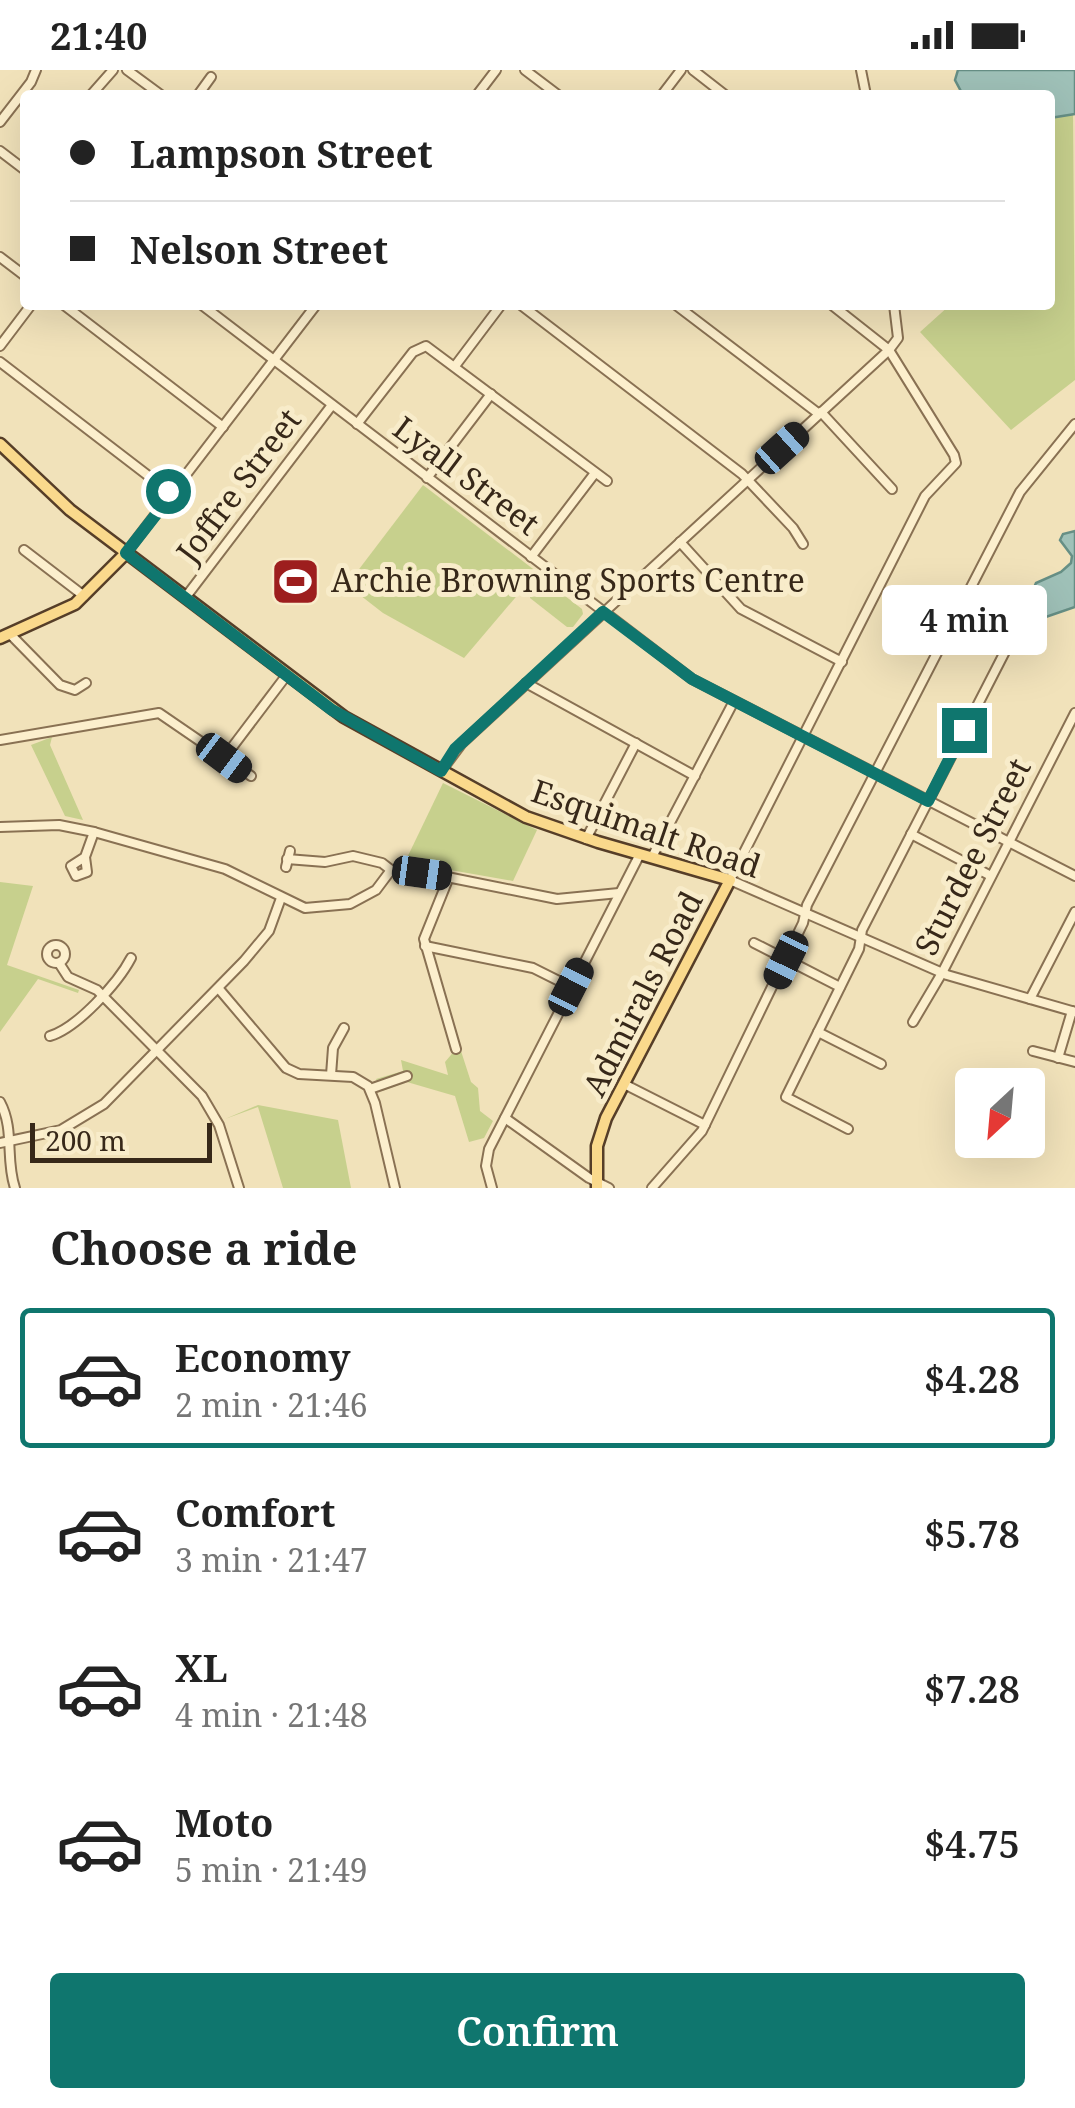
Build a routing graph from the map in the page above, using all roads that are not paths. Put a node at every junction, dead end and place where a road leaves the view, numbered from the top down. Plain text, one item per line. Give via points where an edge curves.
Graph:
1 (114, 70) edge
2 (127, 70) edge
3 (496, 70) edge
4 (525, 70) edge
5 (681, 70) edge
6 (693, 70) edge
7 (212, 77) dead end
8 (96, 90) edge
9 (153, 90) edge
10 (202, 90) edge
11 (481, 90) edge
12 (551, 90) edge
13 (666, 90) edge
14 (719, 90) edge
15 (20, 96) edge
16 (0, 122) edge
17 (0, 151) edge
18 (20, 166) edge
19 (0, 256) edge
20 (20, 272) edge
21 (27, 310) edge
22 (71, 310) edge
23 (209, 310) edge
24 (312, 310) edge
25 (497, 310) edge
26 (527, 310) edge
27 (683, 310) edge
28 (838, 310) edge
29 (895, 310) edge
30 (0, 346) edge
31 (889, 350) junction
32 (274, 360) junction
33 (0, 362) edge
34 (455, 366) junction
35 (492, 394) junction
36 (332, 405) junction
37 (820, 413) junction
38 (357, 424) junction
39 (1075, 424) edge
40 (223, 427) junction
41 (0, 444) edge
42 (595, 473) junction
43 (428, 478) junction
44 (747, 480) junction
45 (607, 481) dead end
46 (892, 489) dead end
47 (172, 494) junction
48 (680, 542) junction
49 (804, 544) dead end
50 (24, 550) dead end
51 (126, 553) junction
52 (531, 557) junction
53 (84, 596) junction
54 (185, 598) junction
55 (603, 612) junction
56 (5, 636) edge
57 (1013, 636) dead end
58 (842, 662) junction
59 (286, 676) junction
60 (86, 683) dead end
61 (526, 683) junction
62 (734, 701) junction
63 (1075, 713) edge
64 (803, 736) junction
65 (0, 740) edge
66 (636, 743) junction
67 (224, 758) junction
68 (441, 771) junction
69 (875, 773) junction
70 (251, 776) dead end
71 (695, 776) junction
72 (928, 801) junction
73 (0, 827) edge
74 (94, 832) junction
75 (911, 834) junction
76 (586, 838) junction
77 (1009, 842) junction
78 (646, 856) junction
79 (85, 858) dead end
80 (288, 859) dead end
81 (391, 870) junction
82 (992, 876) junction
83 (1075, 876) edge
84 (449, 877) junction
85 (730, 880) junction
86 (619, 893) junction
87 (281, 898) junction
88 (1075, 912) edge
89 (806, 914) junction
90 (860, 940) junction
91 (754, 943) dead end
92 (425, 946) junction
93 (131, 958) dead end
94 (786, 960) junction
95 (59, 963) dead end
96 (942, 973) junction
97 (571, 987) junction
98 (840, 988) junction
99 (218, 989) junction
100 (102, 995) junction
101 (1030, 999) junction
102 (1073, 1012) edge
103 (913, 1022) dead end
104 (344, 1028) dead end
105 (818, 1032) junction
106 (50, 1036) dead end
107 (456, 1049) dead end
108 (157, 1050) junction
109 (1032, 1051) dead end
110 (1058, 1058) junction
111 (1075, 1062) edge
112 (881, 1064) dead end
113 (332, 1075) junction
114 (407, 1076) dead end
115 (624, 1084) junction
116 (370, 1089) junction
117 (0, 1102) edge
118 (505, 1118) junction
119 (705, 1125) junction
120 (848, 1129) dead end
121 (5, 1142) edge
122 (601, 1186) edge
123 (16, 1188) edge
124 (240, 1188) edge
125 (395, 1188) edge
126 (492, 1188) edge
127 (652, 1188) edge

1 - 8 street
2 - 9 street
3 - 11 street
4 - 12 street
5 - 13 street
6 - 14 street
7 - 10 street
15 - 16 street
17 - 18 street
19 - 20 street
21 - 30 street
22 - 40 street
23 - 32 street, Lyall Street
24 - 32 street
25 - 34 street
26 - 44 street
27 - 37 street
28 - 31 street
29 - 31 street via 898,338
31 - 37 street
31 - 58 street, Admirals Road via 956,463 928,490
32 - 36 street, Lyall Street
32 - 40 street
33 - 47 street
34 - 35 street
34 - 38 street via 422,346
35 - 42 street
35 - 43 street
36 - 38 street, Lyall Street
36 - 54 street, Joffre Street
37 - 44 street
37 - 46 street
38 - 43 street, Lyall Street
39 - 69 street via 1020,492
40 - 47 street
41 - 51 main road, Esquimalt Road
42 - 45 street
42 - 52 street
43 - 52 street, Lyall Street
44 - 48 street
44 - 49 street
47 - 51 street
48 - 55 street
48 - 58 street via 744,612
50 - 53 street
51 - 53 main road
51 - 54 main road, Esquimalt Road
52 - 55 street, Lyall Street
53 - 56 main road
54 - 59 main road, Esquimalt Road
55 - 61 street
55 - 62 street, Lyall Street
56 - 60 street via 62,687 76,690
57 - 72 street
58 - 64 street, Admirals Road
59 - 67 street
59 - 68 main road, Esquimalt Road
61 - 66 street
61 - 68 street via 455,749
62 - 64 street, Lyall Street
62 - 71 street
63 - 77 street, Sturdee Street
64 - 69 street, Lyall Street
64 - 85 street, Admirals Road
65 - 67 street via 159,713
66 - 71 street
66 - 76 street
67 - 70 street
68 - 76 main road, Esquimalt Road via 526,818
69 - 72 street, Lyall Street
69 - 89 street
71 - 78 street
72 - 75 street
72 - 77 street, Lyall Street
73 - 74 street via 58,825
74 - 79 street
74 - 87 street via 226,869
75 - 82 street
75 - 90 street
76 - 78 main road, Esquimalt Road
77 - 82 street, Sturdee Street
77 - 83 street, Lyall Street
78 - 85 main road, Esquimalt Road
78 - 86 street
80 - 81 street via 349,856
81 - 84 street
81 - 87 street via 371,893 345,906 305,908
82 - 96 street, Sturdee Street
84 - 86 street via 557,898
84 - 92 street
85 - 89 street, Esquimalt Road
85 - 115 main road, Admirals Road
86 - 97 street
87 - 99 street via 266,935
88 - 101 street
89 - 90 street, Esquimalt Road
89 - 94 street
90 - 96 street, Esquimalt Road
90 - 98 street
91 - 94 street
92 - 97 street via 533,968
92 - 107 street
93 - 100 street
94 - 98 street
94 - 119 street
95 - 100 street via 68,976
96 - 101 street, Esquimalt Road
96 - 103 street, Sturdee Street
97 - 118 street
98 - 105 street
99 - 108 street
99 - 113 street via 281,1064 299,1074
100 - 106 street
100 - 108 street
101 - 102 street, Esquimalt Road
102 - 110 street
104 - 113 street via 333,1048
105 - 112 street
105 - 120 street via 786,1097
108 - 121 street via 87,1117 54,1133
108 - 124 street via 211,1110
109 - 110 street
110 - 111 street
113 - 116 street via 356,1078
114 - 116 street
115 - 119 street
115 - 122 main road, Admirals Road via 600,1134
116 - 125 street
117 - 121 street via 7,1116
118 - 122 street
118 - 126 street via 486,1156
119 - 127 street
121 - 123 street

